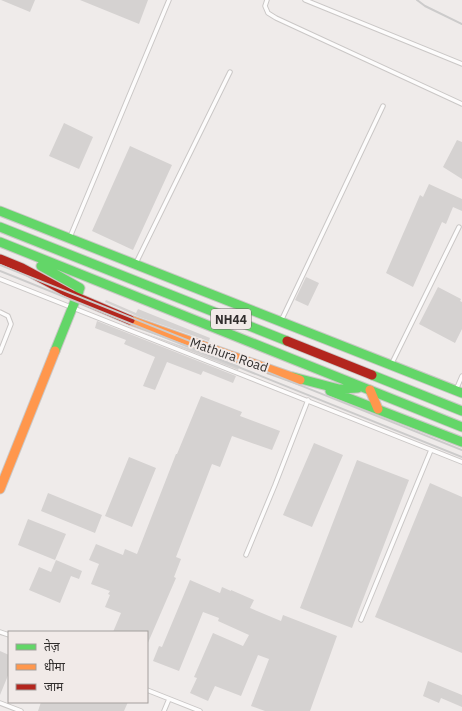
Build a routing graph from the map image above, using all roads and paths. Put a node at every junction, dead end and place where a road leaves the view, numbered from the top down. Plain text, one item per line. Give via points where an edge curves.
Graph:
1 (169, 0) edge
2 (266, 0) edge
3 (305, 0) edge
4 (462, 64) edge
5 (230, 72) dead end
6 (462, 104) edge
7 (383, 106) dead end
8 (0, 210) edge
9 (0, 226) edge
10 (459, 227) dead end
11 (69, 238) junction
12 (0, 242) edge
13 (0, 259) edge
14 (135, 264) junction
15 (84, 276) junction
16 (0, 279) edge
17 (78, 293) junction
18 (72, 307) junction
19 (0, 312) edge
20 (280, 322) junction
21 (0, 352) edge
22 (391, 366) junction
23 (462, 376) edge
24 (293, 377) junction
25 (367, 389) junction
26 (459, 392) edge
27 (308, 400) junction
28 (378, 409) junction
29 (462, 411) edge
30 (462, 427) edge
31 (462, 442) edge
32 (431, 450) junction
33 (462, 462) edge
34 (0, 489) edge
35 (246, 555) dead end
36 (361, 620) dead end
37 (148, 690) edge
38 (169, 699) junction
39 (0, 703) edge
40 (21, 711) edge
41 (164, 711) edge
42 (200, 711) edge

1 - 11 lane
2 - 6 lane via 268,13 276,18
3 - 4 lane
5 - 14 lane
7 - 20 lane
8 - 11 main road
9 - 29 main road, NH44
10 - 22 lane
11 - 14 main road
12 - 15 main road, Mathura Road / NH44
12 - 17 main road
13 - 17 main road, Mathura Road
14 - 20 main road
15 - 17 main road
15 - 25 main road, Mathura Road / NH44
16 - 18 lane
17 - 18 main road
17 - 24 main road, Mathura Road via 137,323
18 - 27 lane
18 - 34 main road
19 - 21 lane via 8,316 11,324
20 - 22 main road
22 - 26 main road
23 - 26 lane
24 - 25 main road via 339,389
24 - 28 main road, Mathura Road
25 - 28 main road
25 - 30 main road, NH44
27 - 32 lane
27 - 35 lane
28 - 31 main road, Mathura Road
32 - 33 lane
32 - 36 lane
37 - 38 lane
38 - 41 lane
38 - 42 lane
39 - 40 lane

